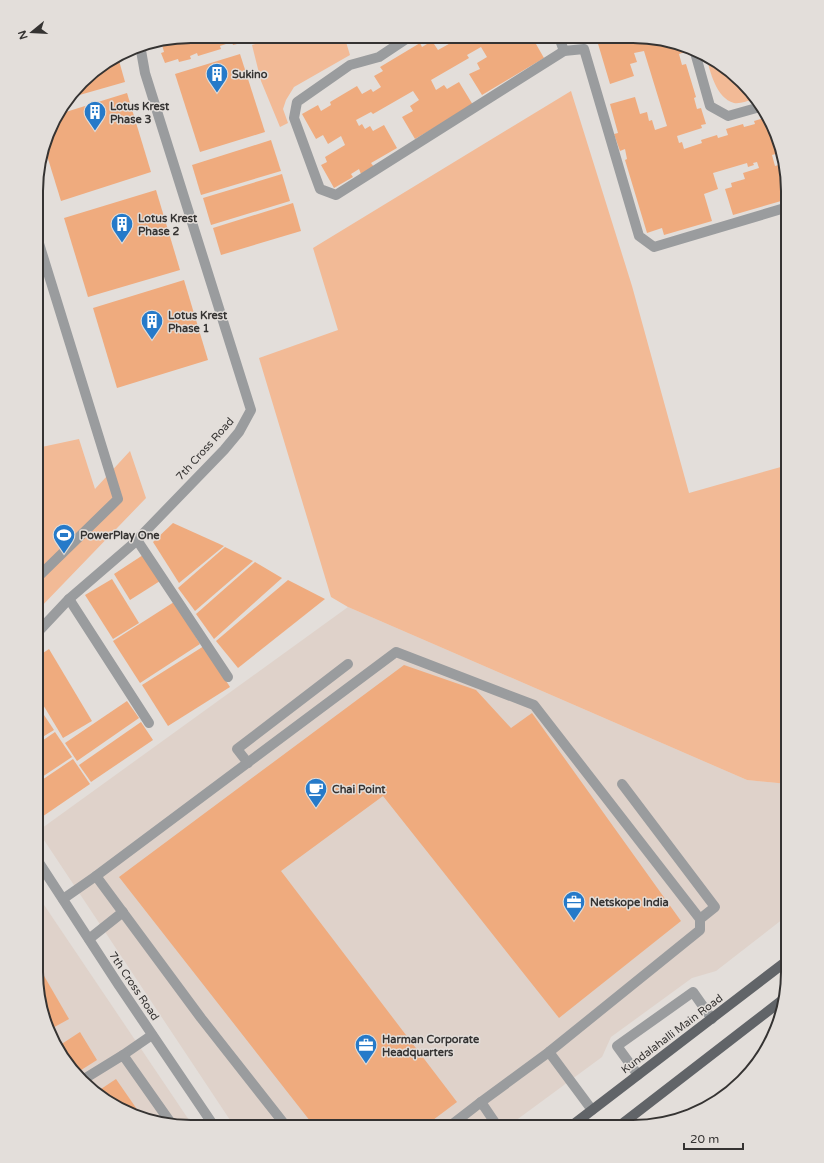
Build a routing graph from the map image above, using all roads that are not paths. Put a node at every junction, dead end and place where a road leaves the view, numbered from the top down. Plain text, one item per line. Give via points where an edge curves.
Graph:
1 (400, 43) edge
2 (561, 43) edge
3 (564, 51) junction
4 (141, 52) edge
5 (696, 57) edge
6 (756, 109) edge
7 (781, 209) edge
8 (43, 256) edge
9 (137, 540) junction
10 (43, 572) edge
11 (69, 599) junction
12 (43, 627) edge
13 (348, 664) dead end
14 (228, 677) dead end
15 (149, 723) dead end
16 (248, 763) junction
17 (622, 784) dead end
18 (43, 869) edge
19 (96, 876) junction
20 (62, 899) junction
21 (123, 912) junction
22 (700, 918) junction
23 (89, 939) junction
24 (781, 965) edge
25 (777, 1004) edge
26 (712, 1018) junction
27 (152, 1035) junction
28 (549, 1052) junction
29 (123, 1055) junction
30 (638, 1075) junction
31 (87, 1077) edge
32 (481, 1102) junction
33 (592, 1110) junction
34 (168, 1118) edge
35 (210, 1120) edge
36 (281, 1120) edge
37 (458, 1120) edge
38 (493, 1120) edge
39 (579, 1120) edge
40 (627, 1120) edge

1 - 3 street via 380,57 350,65 298,102 294,118 320,189 336,195
2 - 3 street
3 - 7 street via 584,49 639,236 654,247
4 - 9 street, 7th Cross Road via 144,73 251,410 239,432 224,450
5 - 6 street via 710,106 728,116
8 - 10 street via 118,499
9 - 11 street, 7th Cross Road
9 - 14 street
11 - 12 street, 7th Cross Road
11 - 15 street
13 - 16 street via 237,749
16 - 19 street
16 - 22 street via 396,652 534,705
17 - 22 street via 715,907
18 - 20 street, 7th Cross Road
19 - 20 street
19 - 21 street
20 - 23 street, 7th Cross Road
21 - 23 street
21 - 36 street via 201,1018
22 - 28 street via 700,930
23 - 27 street, 7th Cross Road
24 - 26 main road, Kundalahalli Main Road
25 - 40 main road
26 - 30 main road, Kundalahalli Main Road
26 - 30 street via 693,992 617,1046
27 - 29 street
27 - 35 street, 7th Cross Road
28 - 32 street
28 - 33 street
29 - 31 street
29 - 34 street
30 - 33 main road, Kundalahalli Main Road
32 - 37 street
32 - 38 street
33 - 39 main road, Kundalahalli Main Road

